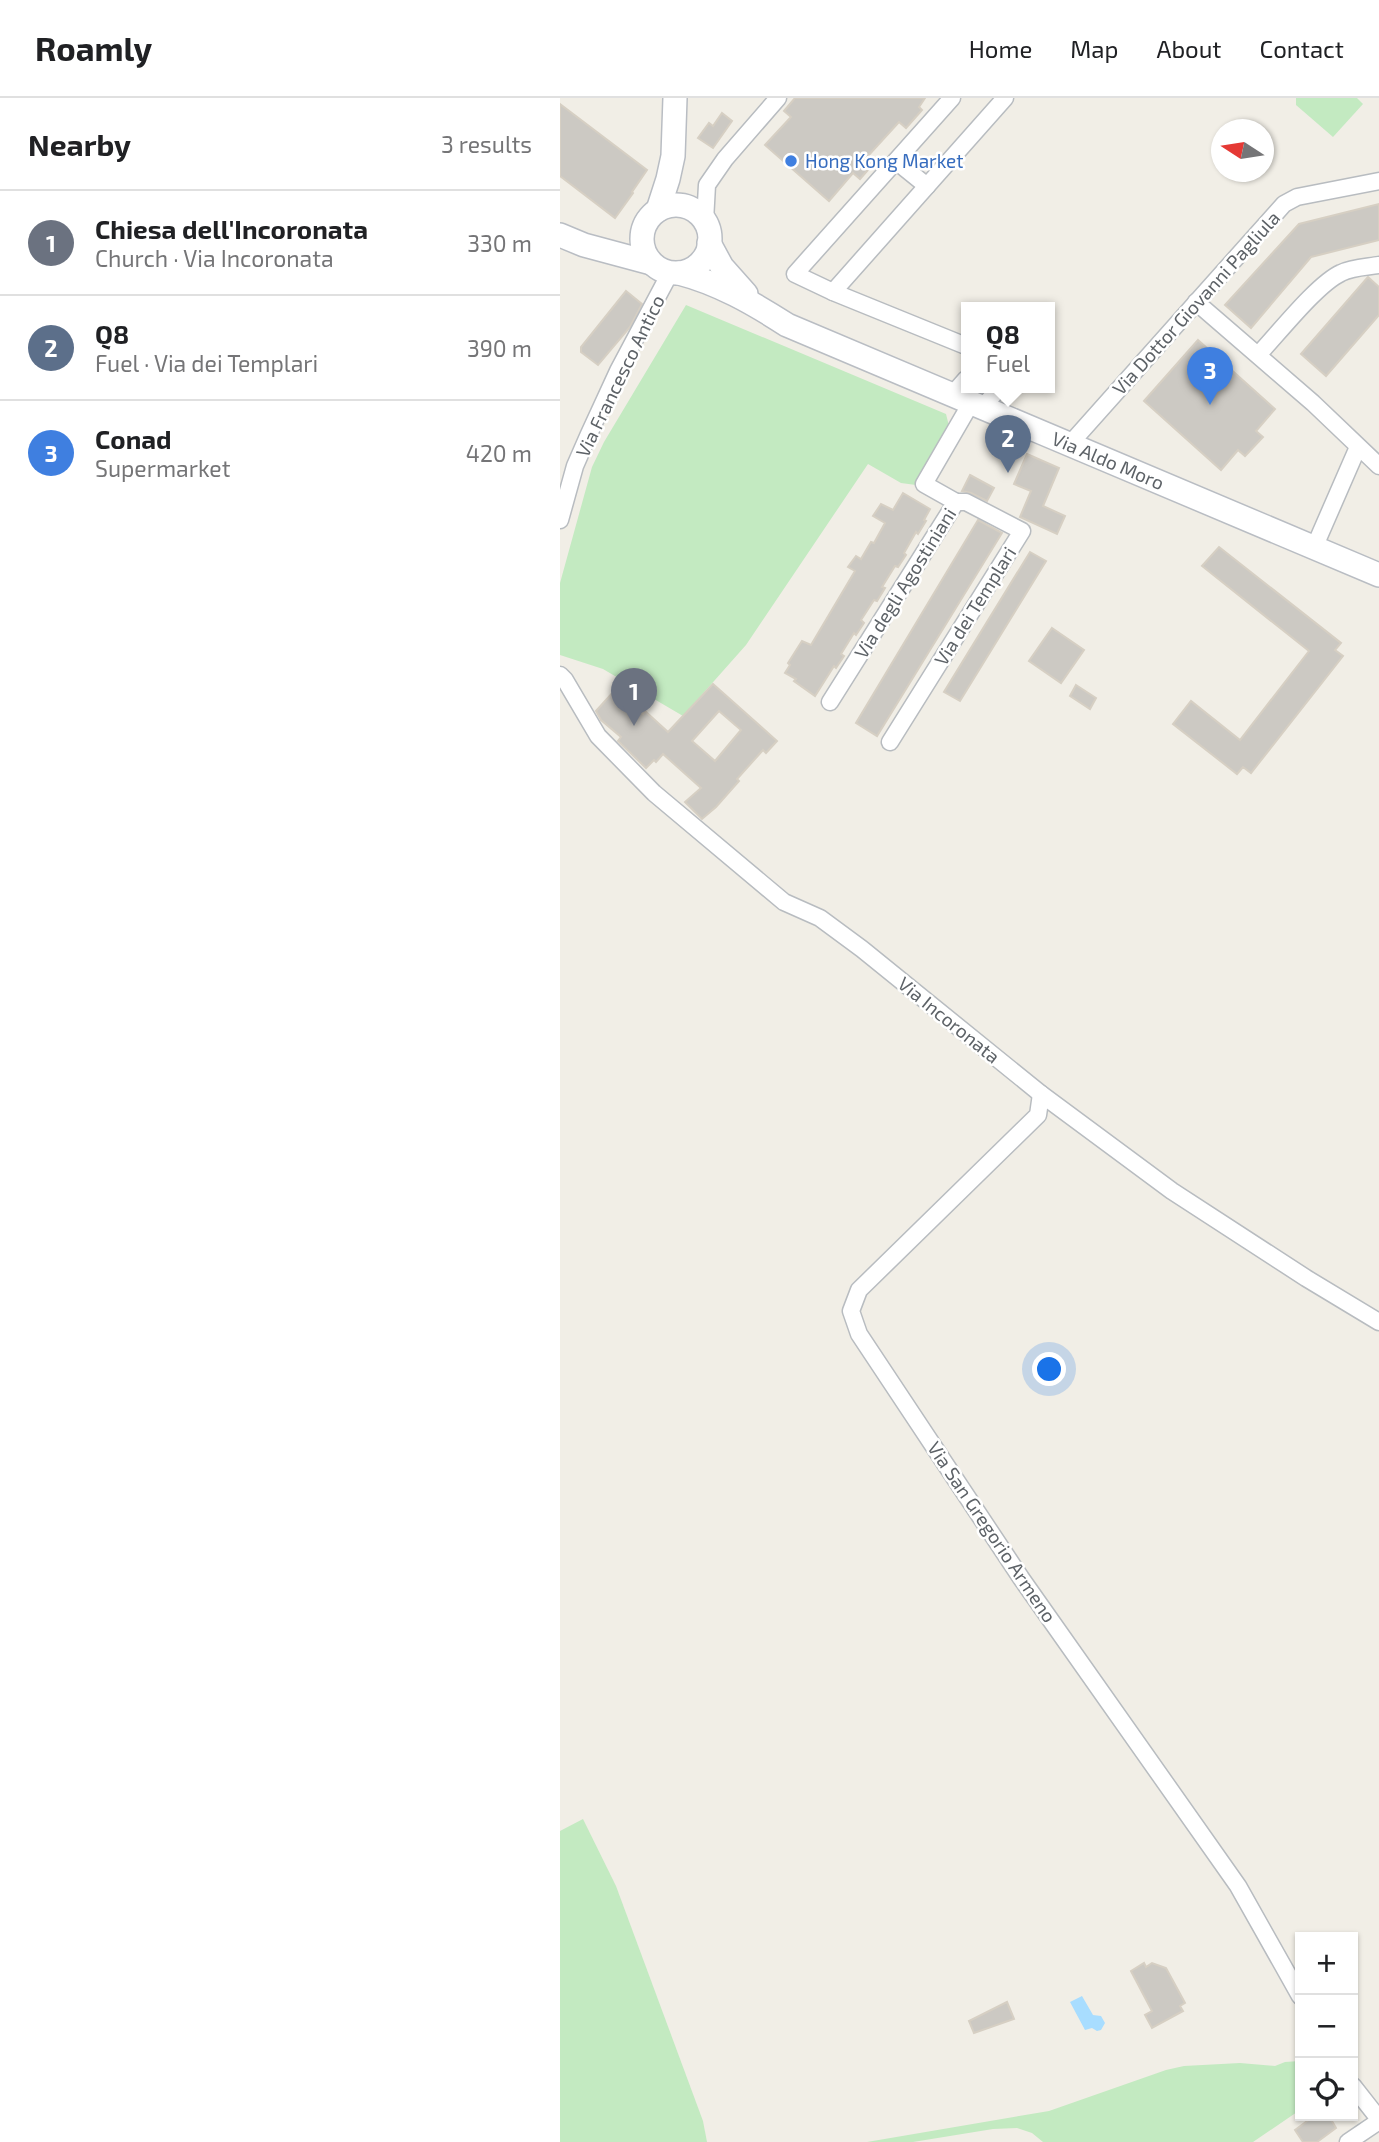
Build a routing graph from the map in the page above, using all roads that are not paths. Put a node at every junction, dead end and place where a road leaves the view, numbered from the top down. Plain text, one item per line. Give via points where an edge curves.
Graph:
1 (675, 98) edge
2 (778, 98) edge
3 (952, 98) edge
4 (1005, 98) edge
5 (673, 156) junction
6 (896, 161) junction
7 (1379, 181) edge
8 (926, 186) junction
9 (682, 206) junction
10 (653, 215) junction
11 (707, 232) junction
12 (560, 235) edge
13 (608, 250) junction
14 (1379, 265) edge
15 (667, 270) junction
16 (833, 292) junction
17 (1196, 302) junction
18 (761, 308) junction
19 (961, 344) edge
20 (1258, 355) junction
21 (968, 396) edge
22 (1070, 444) junction
23 (1358, 447) junction
24 (1379, 466) edge
25 (956, 502) junction
26 (560, 520) edge
27 (1314, 548) junction
28 (1379, 575) edge
29 (560, 675) edge
30 (830, 702) dead end
31 (890, 742) dead end
32 (1041, 1094) junction
33 (1379, 1322) edge
34 (1299, 1995) edge
35 (1358, 2093) edge
36 (1379, 2120) edge
37 (1348, 2142) edge

1 - 5 main road
2 - 11 street via 706,186
3 - 6 street
4 - 8 street
5 - 9 main road
5 - 10 main road
6 - 8 street
6 - 16 street via 795,274
7 - 17 street, Via Dottor Giovanni Pagliula via 1297,197 1284,204
8 - 16 street
9 - 10 main road via 668,206
9 - 11 main road via 697,213
10 - 13 main road
10 - 15 main road via 643,231 645,254
11 - 15 main road via 706,254 699,264 690,270
11 - 18 main road, Via Aldo Moro via 722,267
12 - 13 main road, Via Aldo Moro
13 - 15 main road, Via Aldo Moro
14 - 20 street via 1339,273
15 - 18 main road, Via Aldo Moro via 707,280
15 - 26 street, Via Francesco Antico via 575,466
16 - 19 street
17 - 20 street
17 - 22 street, Via Dottor Giovanni Pagliula
18 - 21 main road, Via Aldo Moro via 788,325
20 - 23 street
21 - 22 main road, Via Aldo Moro
21 - 25 street, Via degli Agostiniani via 924,484
22 - 27 main road, Via Aldo Moro
23 - 24 street
23 - 27 street
25 - 30 street, Via degli Agostiniani
25 - 31 street, Via dei Templari via 966,502 1022,531
27 - 28 main road, Via Aldo Moro
29 - 32 street, Via Incoronata via 598,736 654,793 784,902 820,918 862,949
32 - 33 street, Via Incoronata via 1172,1191
32 - 34 street, Via San Gregorio Armeno via 1038,1115 859,1290 851,1311 859,1334 1021,1578 1238,1886
35 - 36 street
36 - 37 street

